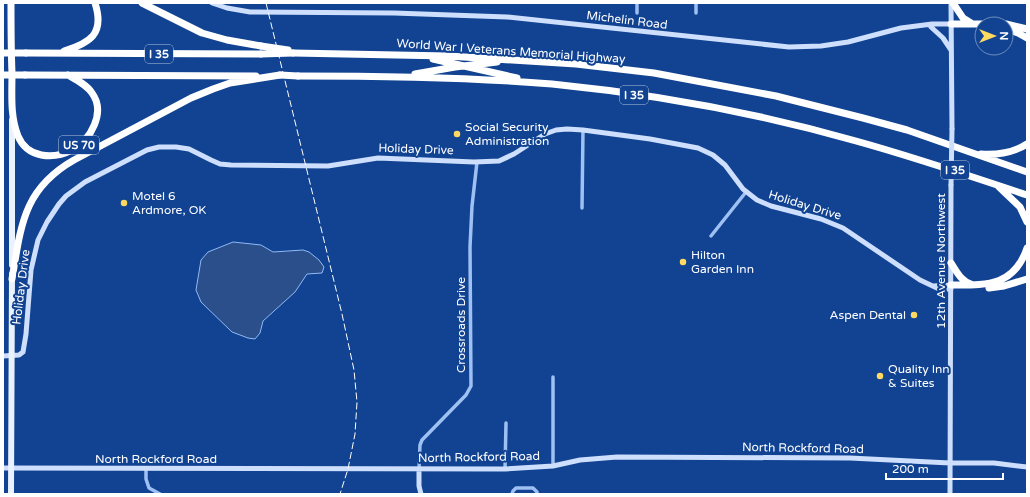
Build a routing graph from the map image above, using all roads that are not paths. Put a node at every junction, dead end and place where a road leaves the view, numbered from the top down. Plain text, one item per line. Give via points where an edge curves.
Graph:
1 (11, 3) edge
2 (95, 3) edge
3 (142, 3) edge
4 (212, 3) edge
5 (637, 3) edge
6 (696, 3) edge
7 (952, 3) edge
8 (637, 13) dead end
9 (696, 13) dead end
10 (973, 24) joint
11 (951, 25) junction
12 (918, 26) junction
13 (974, 26) edge
14 (1014, 26) edge
15 (931, 27) junction
16 (1027, 28) edge
17 (1014, 32) edge
18 (1027, 38) edge
19 (951, 51) junction
20 (292, 52) junction
21 (3, 53) edge
22 (58, 53) junction
23 (410, 54) junction
24 (544, 62) junction
25 (464, 66) junction
26 (3, 75) edge
27 (68, 75) junction
28 (404, 76) junction
29 (268, 77) junction
30 (553, 84) junction
31 (12, 116) junction
32 (583, 130) junction
33 (1027, 144) edge
34 (973, 154) junction
35 (477, 162) junction
36 (1027, 172) edge
37 (998, 185) junction
38 (746, 192) junction
39 (1027, 195) edge
40 (582, 208) dead end
41 (1027, 222) edge
42 (711, 236) dead end
43 (1027, 248) edge
44 (951, 263) junction
45 (12, 279) junction
46 (1027, 279) edge
47 (976, 285) junction
48 (951, 287) junction
49 (3, 356) edge
50 (11, 356) junction
51 (553, 377) dead end
52 (506, 423) dead end
53 (950, 463) junction
54 (553, 466) junction
55 (1027, 467) edge
56 (3, 468) edge
57 (11, 468) junction
58 (146, 469) junction
59 (419, 469) junction
60 (506, 470) junction
61 (11, 494) edge
62 (160, 494) edge
63 (421, 494) edge
64 (512, 494) edge
65 (537, 494) edge
66 (950, 494) edge

1 - 31 highway, US 70
2 - 22 highway via 98,23 92,37 83,45
3 - 20 highway, bridge via 202,33
4 - 12 street, Michelin Road via 250,12 507,17 789,47 836,44 889,30
5 - 8 street
6 - 9 street
7 - 10 highway via 963,18
7 - 11 street, 12th Avenue Northwest
10 - 11 highway
11 - 12 street, Michelin Road
11 - 13 highway
11 - 15 street, Michelin Road
11 - 19 street, 12th Avenue Northwest
12 - 15 street, Michelin Road
14 - 16 highway
15 - 19 street via 943,38
17 - 18 highway
19 - 44 street, 12th Avenue Northwest, bridge
20 - 22 highway, World War I Veterans Memorial Highway / I 35, bridge
20 - 23 highway, World War I Veterans Memorial Highway / I 35
21 - 22 highway, World War I Veterans Memorial Highway / I 35, bridge
23 - 24 highway, World War I Veterans Memorial Highway / I 35
23 - 25 highway
24 - 25 highway
24 - 34 highway, World War I Veterans Memorial Highway / I 35 via 654,73 776,96 907,130
25 - 28 highway
25 - 30 highway
26 - 27 highway, I 35, bridge
27 - 29 highway, I 35
27 - 31 highway, US 70 via 88,87 97,106 93,126 79,146 52,156 33,153 19,140
28 - 29 highway, I 35, bridge
28 - 30 highway, I 35
29 - 45 highway via 230,83 204,92 58,170 40,187 27,209 20,232
30 - 37 highway, I 35 via 660,99 790,124 858,141
31 - 45 main road
32 - 35 street, Holiday Drive via 552,131 507,158
32 - 38 street, Holiday Drive via 706,151 725,165
32 - 40 street
33 - 34 highway via 1000,154
34 - 36 highway, World War I Veterans Memorial Highway / I 35
35 - 50 street, Holiday Drive via 378,158 328,166 231,165 216,163 182,148 159,147 147,150 84,182 66,196 53,211 40,234 33,259 23,352
35 - 59 street, Crossroads Drive via 471,241 471,386 466,395 422,440
37 - 39 highway, I 35
37 - 41 highway via 1016,202
38 - 42 street
38 - 48 street, Holiday Drive via 771,206 819,218 843,228 920,280 939,289
43 - 47 highway via 1019,265 1006,278 990,284
44 - 47 highway via 964,280
44 - 48 street, 12th Avenue Northwest
45 - 50 main road
46 - 48 highway via 994,288
47 - 48 highway
48 - 53 street, 12th Avenue Northwest
49 - 50 street
50 - 57 main road
51 - 54 street
52 - 60 street
53 - 54 street, North Rockford Road via 850,458 617,457 580,460
53 - 55 street, North Rockford Road via 994,462
53 - 66 street, 12th Avenue Northwest
54 - 60 street, North Rockford Road
56 - 57 street, North Rockford Road
57 - 58 street, North Rockford Road
57 - 61 main road
58 - 59 street, North Rockford Road
58 - 62 street via 146,479 150,488
59 - 60 street, North Rockford Road
59 - 63 street
64 - 65 street via 516,488 533,488

